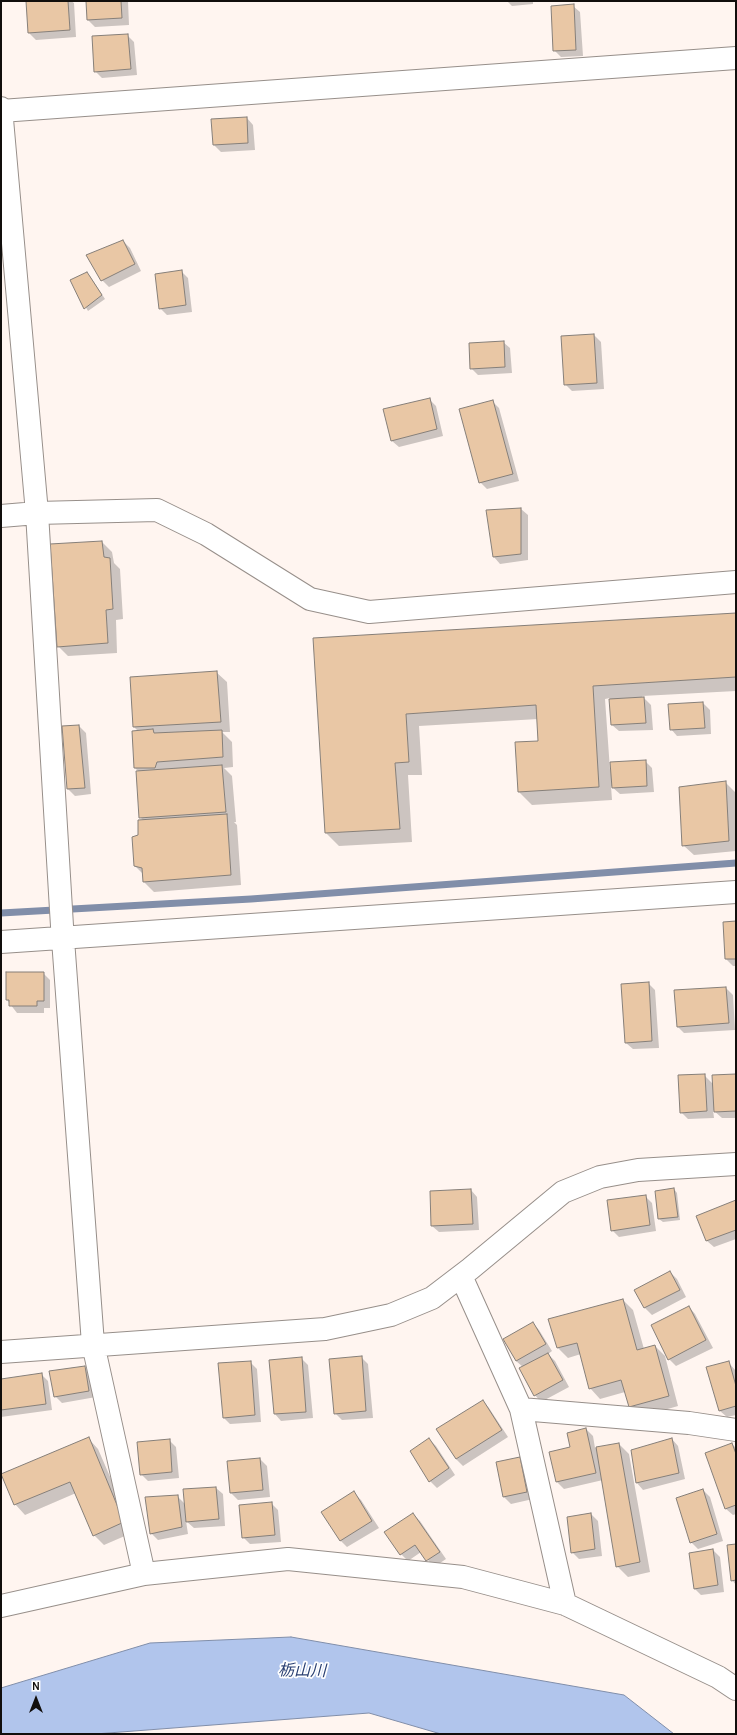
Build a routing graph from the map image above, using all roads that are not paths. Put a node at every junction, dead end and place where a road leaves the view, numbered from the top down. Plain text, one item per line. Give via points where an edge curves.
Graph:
1 (736, 58) edge
2 (1, 108) edge
3 (1, 111) edge
4 (37, 513) junction
5 (1, 516) edge
6 (736, 582) edge
7 (736, 892) edge
8 (63, 932) junction
9 (1, 942) edge
10 (736, 1164) edge
11 (461, 1276) junction
12 (93, 1344) junction
13 (1, 1352) edge
14 (521, 1409) junction
15 (736, 1430) edge
16 (144, 1574) junction
17 (565, 1604) junction
18 (1, 1606) edge
19 (736, 1689) edge

1 - 3 street
2 - 3 street
3 - 4 street
4 - 5 street
4 - 6 street via 157,510 206,534 310,599 369,612
4 - 8 street
7 - 8 street
8 - 9 street
8 - 12 street
10 - 11 street via 638,1170 600,1177 563,1192
11 - 12 street via 432,1298 391,1315 325,1329
11 - 14 street
12 - 13 street
12 - 16 street
14 - 15 street via 690,1423
14 - 17 street
16 - 17 street via 288,1559 464,1577
16 - 18 street
17 - 19 street via 718,1677

